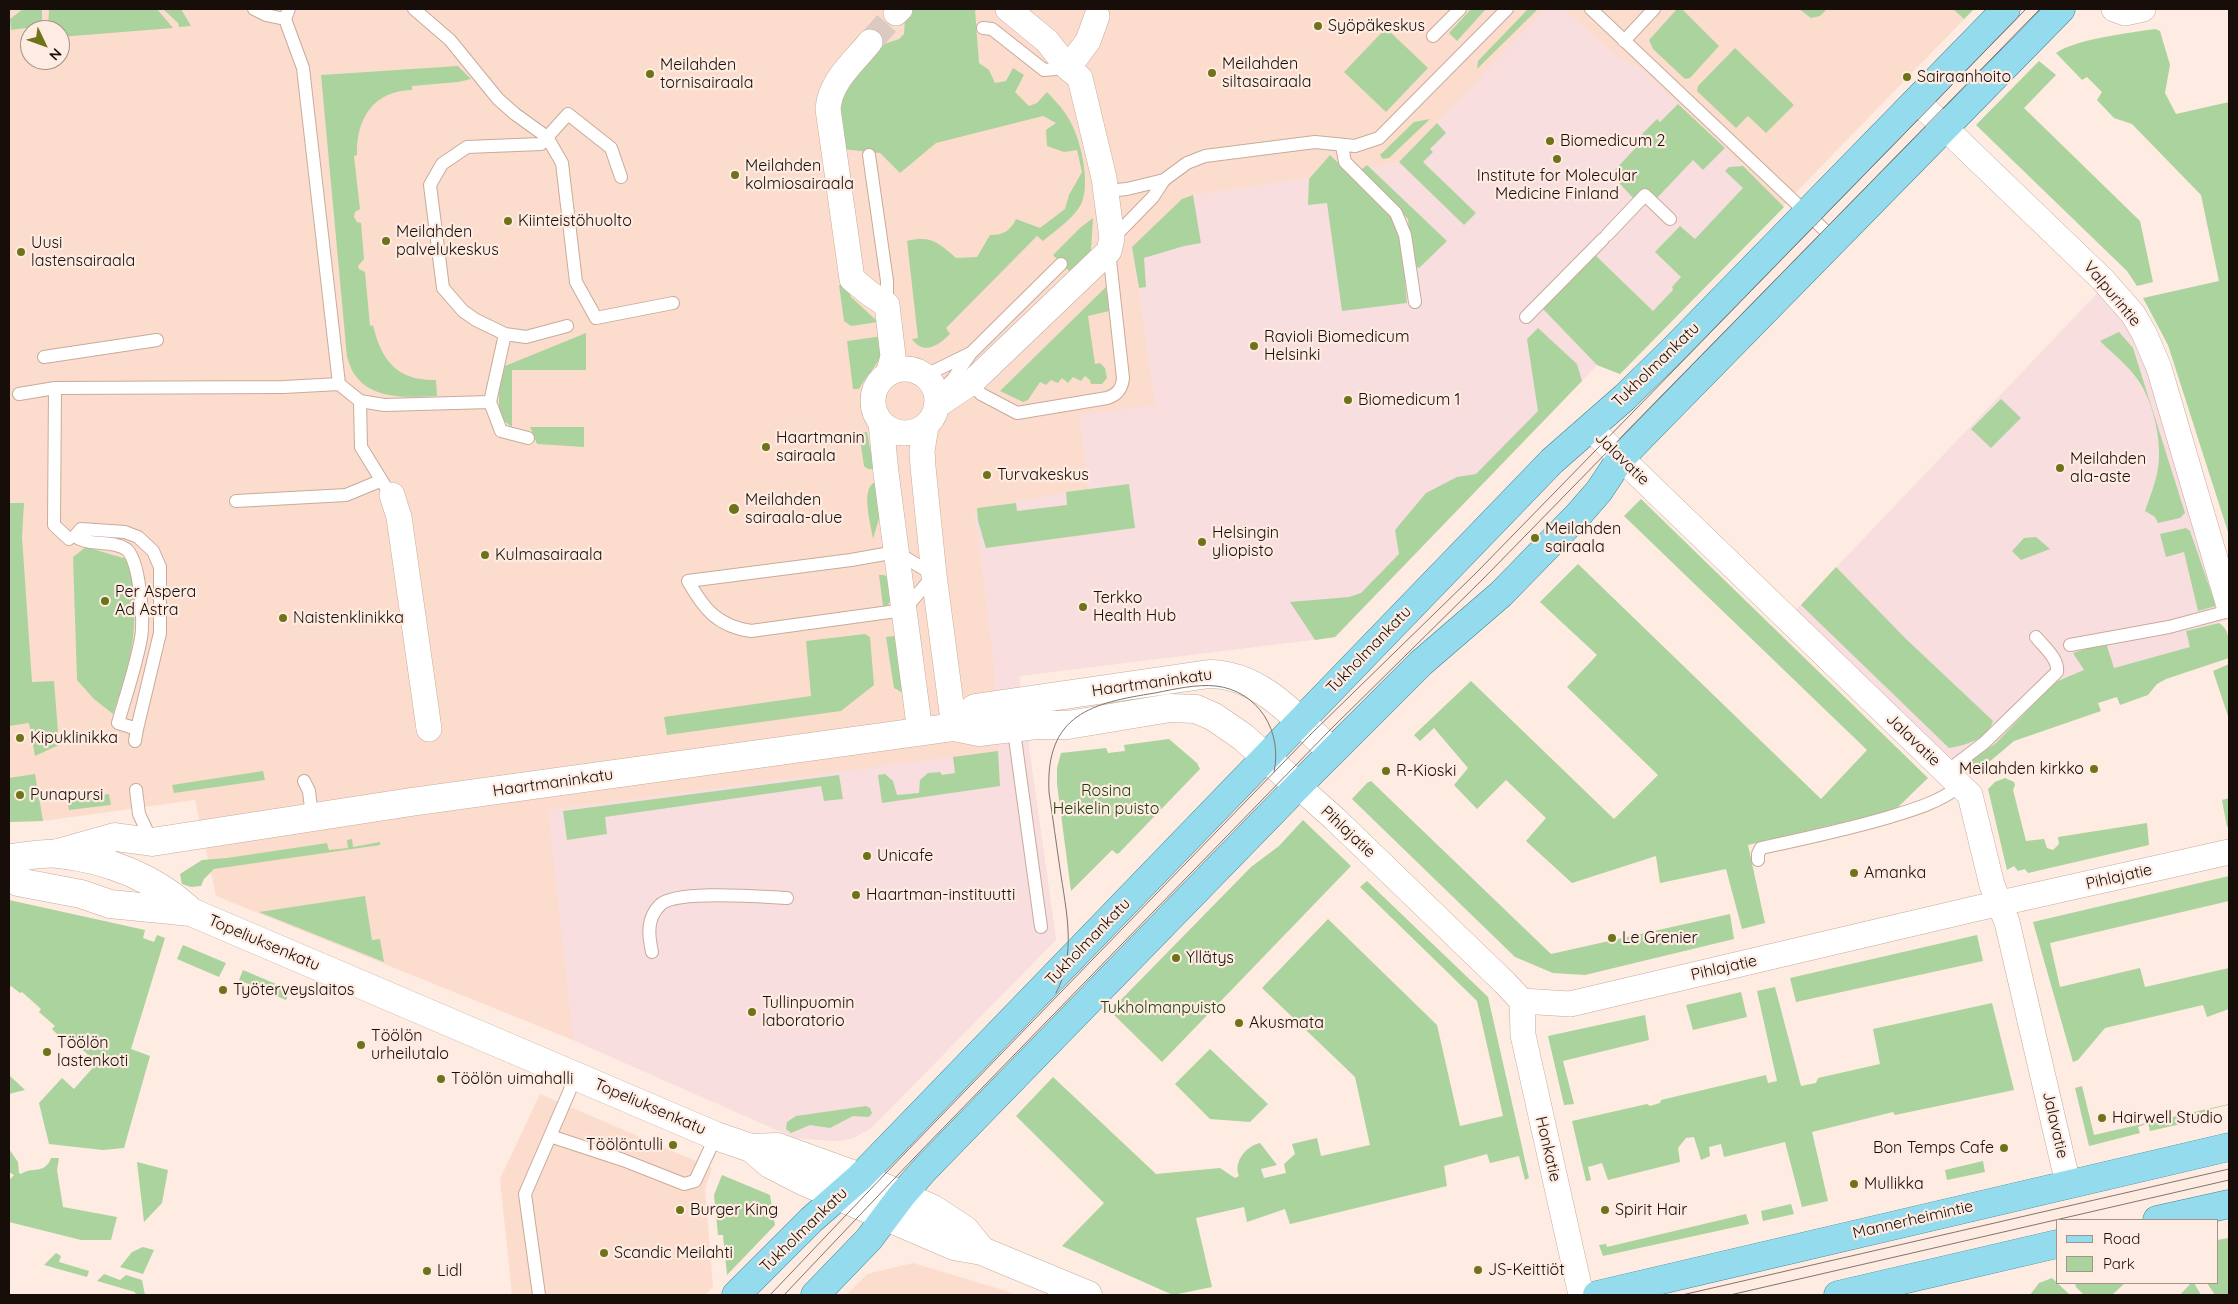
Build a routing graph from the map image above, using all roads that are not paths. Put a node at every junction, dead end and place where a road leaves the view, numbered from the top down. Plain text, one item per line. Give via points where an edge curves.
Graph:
1 (254, 9) edge
2 (414, 9) edge
3 (1008, 9) edge
4 (1460, 9) edge
5 (1506, 9) edge
6 (1591, 9) edge
7 (1654, 9) edge
8 (2006, 9) edge
9 (2061, 9) edge
10 (2114, 9) edge
11 (2143, 9) edge
12 (287, 14) edge
13 (1097, 16) dead end
14 (983, 28) dead end
15 (1433, 36) dead end
16 (1624, 41) junction
17 (870, 42) tunnel mouth
18 (1068, 68) junction
19 (1916, 100) junction
20 (1943, 127) junction
21 (547, 137) junction
22 (1342, 146) junction
23 (869, 155) dead end
24 (621, 177) dead end
25 (1164, 180) junction
26 (1106, 191) junction
27 (1806, 212) junction
28 (1670, 219) dead end
29 (1834, 239) junction
30 (1110, 245) junction
31 (1062, 264) dead end
32 (673, 302) dead end
33 (1415, 302) dead end
34 (888, 305) junction
35 (1526, 317) dead end
36 (567, 326) dead end
37 (505, 334) junction
38 (157, 340) dead end
39 (971, 353) junction
40 (44, 357) dead end
41 (889, 372) junction
42 (972, 383) junction
43 (340, 384) junction
44 (55, 388) junction
45 (19, 394) dead end
46 (360, 401) junction
47 (930, 401) junction
48 (490, 402) junction
49 (881, 423) junction
50 (1590, 428) junction
51 (528, 438) dead end
52 (1621, 458) junction
53 (386, 488) junction
54 (236, 501) dead end
55 (69, 539) dead end
56 (896, 552) junction
57 (934, 575) junction
58 (2229, 606) edge
59 (904, 610) junction
60 (2229, 611) edge
61 (2036, 637) dead end
62 (2070, 645) dead end
63 (1012, 715) junction
64 (1299, 721) junction
65 (118, 723) joint
66 (954, 727) junction
67 (429, 729) dead end
68 (920, 732) junction
69 (1332, 752) junction
70 (1265, 757) junction
71 (1953, 779) junction
72 (304, 781) dead end
73 (1298, 786) junction
74 (136, 790) dead end
75 (312, 817) junction
76 (152, 842) junction
77 (2229, 852) edge
78 (58, 853) junction
79 (9, 858) edge
80 (1758, 860) dead end
81 (124, 868) junction
82 (9, 875) edge
83 (80, 894) junction
84 (787, 898) dead end
85 (2000, 904) junction
86 (191, 912) junction
87 (1041, 928) dead end
88 (652, 952) dead end
89 (1522, 1001) junction
90 (576, 1076) junction
91 (550, 1136) junction
92 (716, 1136) junction
93 (2229, 1147) edge
94 (750, 1148) junction
95 (860, 1177) junction
96 (2068, 1184) junction
97 (902, 1194) junction
98 (838, 1196) junction
99 (2229, 1204) edge
100 (886, 1216) junction
101 (2162, 1219) edge
102 (2056, 1244) edge
103 (982, 1251) junction
104 (539, 1295) edge
105 (736, 1295) edge
106 (815, 1295) edge
107 (1088, 1295) edge
108 (1581, 1295) edge
109 (1598, 1295) edge
110 (1838, 1295) edge

1 - 12 lane via 266,15
2 - 21 lane via 450,40 498,99
3 - 18 street via 1047,41
4 - 15 lane
5 - 22 lane via 1379,138 1355,146
6 - 16 lane
7 - 16 lane
8 - 19 main road, Tukholmankatu
9 - 20 main road
10 - 11 street via 2126,13
12 - 43 lane via 303,68
13 - 18 street via 1088,41
14 - 18 lane via 992,29 1044,70
16 - 27 lane
17 - 34 street via 836,83 829,96 828,109 852,279
18 - 26 street via 1083,85
19 - 20 street, Valpurintie
19 - 27 main road, Tukholmankatu
20 - 29 main road
20 - 58 street, Valpurintie via 2103,280 2133,314 2159,368
21 - 24 lane via 568,114 611,148
21 - 32 lane via 562,164 576,282 596,318
21 - 37 lane via 541,144 467,147 442,164 430,185 443,288 462,311
22 - 25 lane via 1315,142 1205,156 1187,163
22 - 33 lane via 1345,162 1396,213 1405,234
23 - 34 lane
25 - 26 lane
25 - 30 lane
26 - 30 street
27 - 29 lane
27 - 50 main road, Tukholmankatu via 1675,348
28 - 35 lane via 1645,195
29 - 52 main road
30 - 42 street
30 - 42 lane via 1123,378 1114,396 1017,413 981,394
31 - 39 lane
34 - 41 street via 893,356
36 - 37 lane via 526,338
37 - 48 lane
38 - 40 lane
39 - 47 lane
39 - 47 lane via 953,379
41 - 47 street via 906,370
41 - 49 street via 873,397
42 - 47 street
43 - 44 lane
43 - 46 lane
44 - 45 lane
44 - 55 lane via 54,525
46 - 48 lane via 384,405
46 - 53 lane via 361,447
47 - 49 street via 911,432 895,432
47 - 57 street via 922,451
48 - 51 lane via 501,431
49 - 56 street
50 - 52 street, Jalavatie
50 - 64 main road, Tukholmankatu via 1552,461
52 - 69 main road via 1599,491 1501,594 1420,663
52 - 71 street, Jalavatie
53 - 54 lane via 346,495
53 - 67 street via 400,516
56 - 57 lane
56 - 59 street
56 - 59 lane via 688,581 703,607 730,627 745,630
57 - 59 lane
57 - 66 street
59 - 68 street
60 - 62 lane via 2168,627
61 - 71 lane via 2055,660 2057,672 1984,743
63 - 64 main road, Haartmaninkatu via 1222,674 1260,688
63 - 66 main road, Haartmaninkatu via 979,732
63 - 70 main road, Haartmaninkatu via 1036,725 1068,725 1170,708 1196,709 1218,719
63 - 87 lane
64 - 69 main road, Haartmaninkatu
64 - 70 main road, Tukholmankatu
65 - 65 lane via 142,636 138,571 126,549 82,541 75,536 81,530 126,532 153,551 160,566 160,633 136,735
66 - 68 main road, Haartmaninkatu
68 - 75 main road, Haartmaninkatu
69 - 73 main road
70 - 73 main road, Haartmaninkatu
70 - 95 main road, Tukholmankatu
71 - 80 lane via 1950,794 1923,807 1848,830 1761,848
71 - 85 street, Jalavatie via 1970,795 1992,885
72 - 75 lane via 309,791
73 - 89 street, Pihlajatie
73 - 97 main road
74 - 76 lane via 139,814
75 - 76 main road, Haartmaninkatu
76 - 78 main road, Haartmaninkatu via 115,837
76 - 81 main road
77 - 85 street, Pihlajatie
78 - 79 main road, Topeliuksenkatu
78 - 81 main road, Topeliuksenkatu
81 - 83 main road
81 - 86 main road, Topeliuksenkatu via 174,895
82 - 83 main road, Topeliuksenkatu via 18,882
83 - 86 main road, Topeliuksenkatu via 110,904
84 - 88 lane via 711,895 673,898 661,903 651,917 648,933
85 - 89 street, Pihlajatie via 1570,1004
85 - 96 street, Jalavatie via 2007,922
86 - 90 main road, Topeliuksenkatu
89 - 108 street, Honkatie via 1523,1035
90 - 91 lane
90 - 92 main road, Topeliuksenkatu
91 - 92 lane via 684,1184 695,1181
91 - 104 lane via 525,1194
92 - 94 main road, Topeliuksenkatu
93 - 96 main road, Mannerheimintie
94 - 95 main road, Topeliuksenkatu via 777,1148
94 - 98 main road, Topeliuksenkatu via 791,1176
95 - 97 main road, Topeliuksenkatu
95 - 98 main road, Tukholmankatu
96 - 109 main road, Mannerheimintie
97 - 100 main road
97 - 103 main road, Topeliuksenkatu via 965,1230
98 - 100 main road, Topeliuksenkatu
98 - 105 main road, Tukholmankatu
99 - 101 main road
100 - 103 main road, Topeliuksenkatu via 954,1246
100 - 106 main road via 865,1244
102 - 110 main road
103 - 107 main road, Topeliuksenkatu

